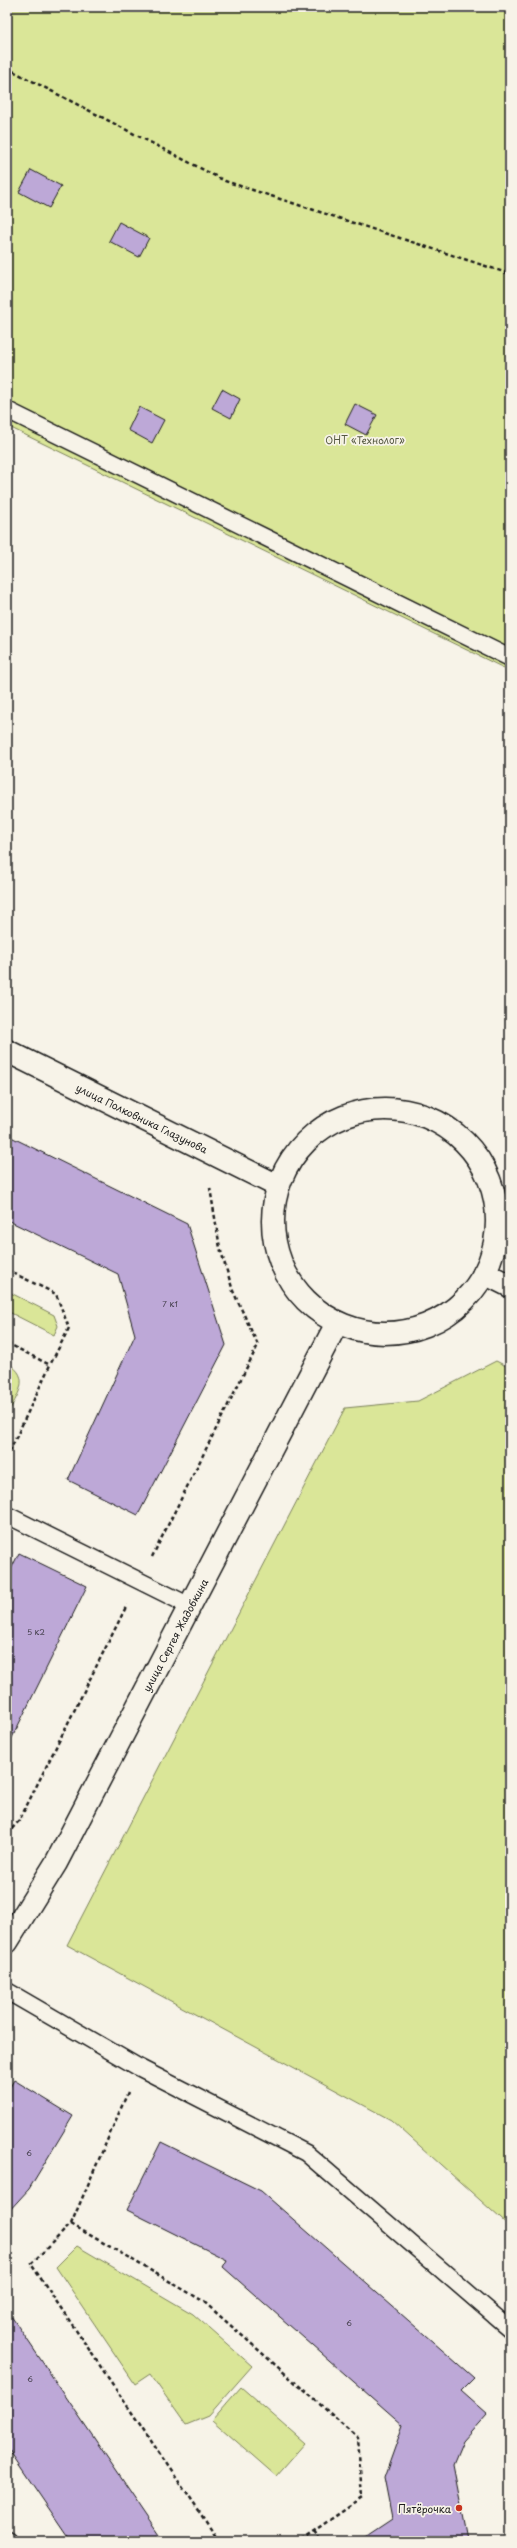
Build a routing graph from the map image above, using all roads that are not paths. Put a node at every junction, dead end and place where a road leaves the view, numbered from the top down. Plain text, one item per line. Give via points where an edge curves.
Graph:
1 (7, 410) edge
2 (510, 658) edge
3 (7, 1051) edge
4 (278, 1186) junction
5 (484, 1273) junction
6 (510, 1286) edge
7 (337, 1323) junction
8 (7, 1515) edge
9 (190, 1606) junction
10 (7, 1942) edge
11 (7, 1991) edge
12 (510, 2329) edge

1 - 2 lane
3 - 4 street, улица Полковника Глазунова
4 - 5 street via 289,1162 306,1140 328,1124 353,1113 380,1109 407,1111 433,1120 456,1134 475,1153 489,1177 496,1203 497,1230 492,1257
4 - 7 street via 272,1213 273,1240 281,1266 299,1294 314,1309
5 - 6 street
5 - 7 street via 463,1302 442,1319 416,1329 383,1334 362,1332
7 - 9 street, улица Сергея Жадобкина
8 - 9 lane
9 - 10 street, улица Сергея Жадобкина via 56,1863
11 - 12 lane via 138,2067 306,2153

